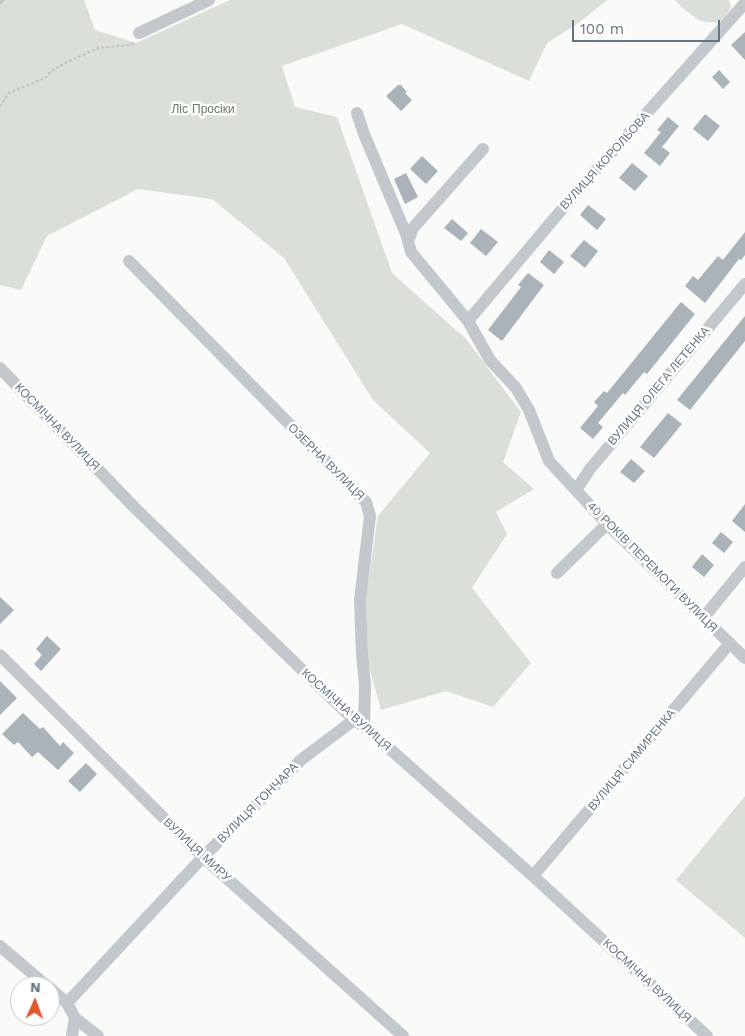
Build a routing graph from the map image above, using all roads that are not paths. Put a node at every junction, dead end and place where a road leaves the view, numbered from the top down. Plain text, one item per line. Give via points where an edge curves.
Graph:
1 (209, 0) edge
2 (745, 3) edge
3 (145, 30) road end
4 (357, 113) dead end
5 (482, 149) dead end
6 (408, 241) junction
7 (129, 261) dead end
8 (745, 284) edge
9 (468, 321) junction
10 (0, 368) edge
11 (576, 490) junction
12 (606, 524) junction
13 (745, 567) edge
14 (558, 573) dead end
15 (704, 617) junction
16 (730, 643) junction
17 (0, 655) edge
18 (745, 658) edge
19 (359, 723) junction
20 (203, 857) junction
21 (533, 876) junction
22 (0, 946) edge
23 (36, 976) edge
24 (60, 997) edge
25 (67, 1003) junction
26 (75, 1018) junction
27 (72, 1036) edge
28 (98, 1036) edge
29 (403, 1036) edge
30 (707, 1036) edge

1 - 3 street
2 - 9 street, ВУЛИЦЯ КОРОЛЬОВА via 579,188
4 - 6 street, 40 РОКІВ ПЕРЕМОГИ ВУЛИЦЯ
5 - 6 street via 413,228
6 - 9 street, 40 РОКІВ ПЕРЕМОГИ ВУЛИЦЯ via 411,252 424,271
7 - 19 street, ОЗЕРНА ВУЛИЦЯ via 366,502 370,516 360,600 365,685
8 - 11 street, ВУЛИЦЯ ОЛЕГА ЛЕТЕНКА
9 - 11 street, 40 РОКІВ ПЕРЕМОГИ ВУЛИЦЯ via 490,360 516,388 529,410 549,461
10 - 19 street, КОСМІЧНА ВУЛИЦЯ via 136,509
11 - 12 street, 40 РОКІВ ПЕРЕМОГИ ВУЛИЦЯ
12 - 14 street
12 - 15 street, 40 РОКІВ ПЕРЕМОГИ ВУЛИЦЯ
13 - 15 street
15 - 16 street, 40 РОКІВ ПЕРЕМОГИ ВУЛИЦЯ
16 - 18 street, 40 РОКІВ ПЕРЕМОГИ ВУЛИЦЯ
16 - 21 street, ВУЛИЦЯ СИМИРЕНКА
17 - 20 street, ВУЛИЦЯ МИРУ
19 - 20 street, ВУЛИЦЯ ГОНЧАРА via 302,759
19 - 21 street, КОСМІЧНА ВУЛИЦЯ
20 - 25 street, ВУЛИЦЯ ГОНЧАРА
20 - 29 street, ВУЛИЦЯ МИРУ
21 - 30 street, КОСМІЧНА ВУЛИЦЯ
22 - 23 street
24 - 25 street
25 - 26 street
26 - 27 street
26 - 28 street

